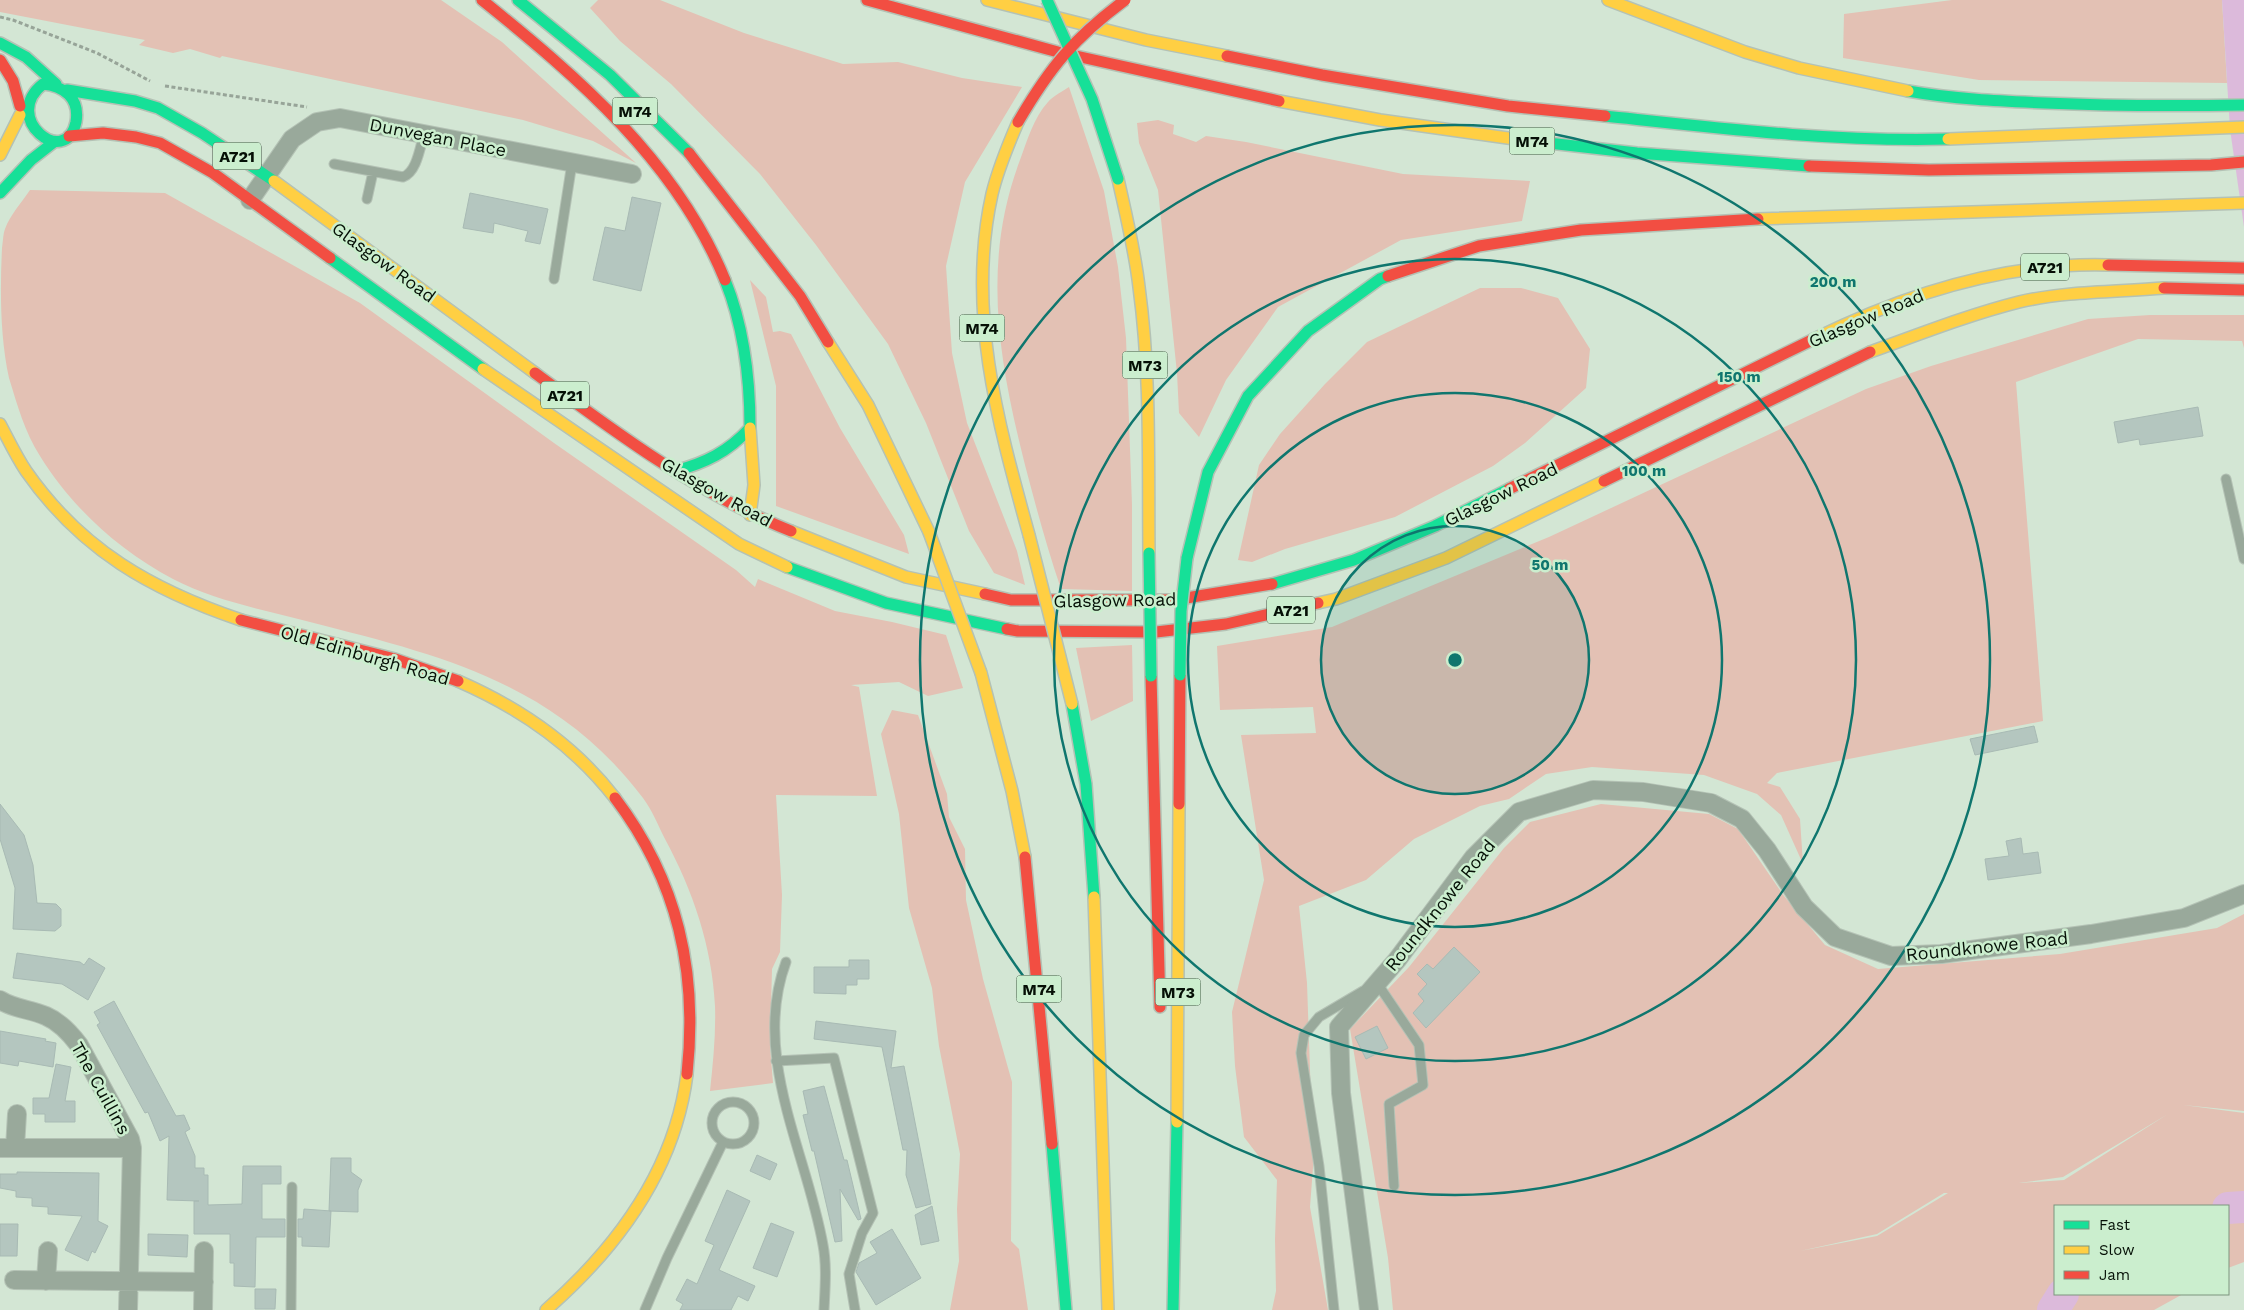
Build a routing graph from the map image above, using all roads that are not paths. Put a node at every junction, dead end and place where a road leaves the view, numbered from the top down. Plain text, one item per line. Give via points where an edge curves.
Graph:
1 (482, 0) edge
2 (867, 0) edge
3 (987, 0) edge
4 (1047, 0) edge
5 (1125, 0) edge
6 (1608, 0) edge
7 (513, 2) edge
8 (0, 43) edge
9 (0, 60) edge
10 (56, 84) junction
11 (67, 90) junction
12 (2244, 105) edge
13 (20, 111) junction
14 (2244, 127) edge
15 (424, 134) junction
16 (69, 136) junction
17 (54, 142) junction
18 (0, 155) edge
19 (2244, 162) edge
20 (572, 163) junction
21 (334, 164) dead end
22 (373, 172) junction
23 (632, 174) dead end
24 (266, 175) junction
25 (0, 193) edge
26 (367, 199) dead end
27 (250, 200) junction
28 (2244, 203) edge
29 (2242, 268) edge
30 (554, 279) dead end
31 (2244, 290) edge
32 (0, 424) edge
33 (750, 428) junction
34 (675, 471) junction
35 (2226, 479) dead end
36 (750, 519) junction
37 (753, 540) dead end
38 (2244, 559) edge
39 (886, 603) junction
40 (2244, 894) edge
41 (786, 962) dead end
42 (1377, 983) junction
43 (0, 1000) edge
44 (1160, 1014) dead end
45 (776, 1061) junction
46 (17, 1114) dead end
47 (723, 1142) junction
48 (8, 1148) edge
49 (132, 1148) junction
50 (1164, 1181) dead end
51 (1394, 1186) dead end
52 (292, 1187) dead end
53 (48, 1251) dead end
54 (204, 1251) dead end
55 (14, 1280) dead end
56 (46, 1281) junction
57 (128, 1282) junction
58 (204, 1282) junction
59 (128, 1310) edge
60 (203, 1310) edge
61 (291, 1310) edge
62 (546, 1310) edge
63 (646, 1310) edge
64 (824, 1310) edge
65 (855, 1310) edge
66 (1066, 1310) edge
67 (1108, 1310) edge
68 (1168, 1310) edge
69 (1173, 1310) edge
70 (1334, 1310) edge
71 (1369, 1310) edge

1 - 33 main road via 570,73 626,129 663,171 697,221 721,271 739,324 746,358
2 - 19 main road, M74 via 999,37 1200,84 1380,120 1506,138 1738,161 1898,170
3 - 14 main road, M74 via 1146,40 1322,75 1508,106 1640,120 1906,140
4 - 44 main road, M73, bridge via 1092,99 1118,179 1141,302
5 - 67 main road, M74, bridge via 1059,59 1018,122 992,194 982,251 981,297 987,368 1072,704 1086,784 1093,865
6 - 12 main road via 1790,66 1935,96 2116,106
7 - 66 main road, M74, bridge via 620,97 756,237 800,296 868,405 929,532 982,674 1012,791 1026,870
8 - 10 main road via 26,57
9 - 13 main road via 13,81
10 - 11 main road
10 - 13 main road via 43,84 25,95
11 - 16 main road via 76,111 75,127
11 - 24 main road, Glasgow Road / A721 via 158,108
13 - 17 main road via 25,126 34,137
13 - 18 main road
15 - 20 street, Dunvegan Place
15 - 22 lane via 416,162 406,176
15 - 24 street, Dunvegan Place via 340,118 317,122 292,139
16 - 17 main road
16 - 27 main road, Glasgow Road / A721 via 103,132 160,143
17 - 25 main road via 31,160
20 - 23 street, Dunvegan Place
20 - 30 lane
21 - 22 lane
22 - 26 lane
24 - 27 street, Dunvegan Place
24 - 34 main road, Glasgow Road / A721 via 568,397
27 - 39 main road, Glasgow Road / A721 via 484,370 739,544 797,572
28 - 69 main road, M73, bridge via 1801,216 1581,230 1479,246 1380,278 1308,331 1248,396 1208,472 1187,558 1181,611
29 - 36 main road, Glasgow Road / A721 via 2130,264 2046,267 2007,272 1929,291 1859,317 1392,546 1313,574 1226,593 1174,600 1011,600 906,577
31 - 39 main road, Glasgow Road / A721 via 2169,288 2081,294 2021,302 1942,325 1869,352 1446,558 1336,599 1226,624 1156,632 1018,631
32 - 62 main road, Old Edinburgh Road via 24,468 62,517 82,537 135,577 193,604 235,618 408,663 489,694 539,723 584,761 608,787 637,829 661,875 684,950 689,974 690,1057 672,1135 642,1201 600,1258 567,1294
33 - 34 main road via 719,456
33 - 36 main road via 754,485
34 - 36 main road, Glasgow Road / A721
35 - 38 lane
37 - 39 main road
40 - 42 street, Roundknowe Road via 2184,918 1941,954 1891,956 1835,937 1804,907 1767,850 1742,819 1711,802 1643,792 1593,790 1519,812 1474,857
41 - 45 lane via 776,1000
42 - 51 lane via 1419,1045 1423,1085 1389,1104
42 - 70 lane via 1319,1017 1304,1035 1301,1053 1319,1166
42 - 71 street, Roundknowe Road via 1339,1027 1341,1093
43 - 49 street, The Cuillins via 46,1016 70,1034 120,1119
45 - 64 lane via 824,1246
45 - 65 lane via 834,1058 873,1213 862,1233 849,1274
46 - 48 street
47 - 47 lane via 730,1145 742,1143 753,1133 752,1112 742,1104 727,1103 713,1116 712,1128
47 - 63 lane via 667,1258
48 - 49 street
49 - 57 street, The Cuillins
50 - 68 main road
52 - 61 lane
53 - 56 street
54 - 58 street
55 - 56 street
56 - 57 street
57 - 58 street
57 - 59 street, The Cuillins
58 - 60 street

